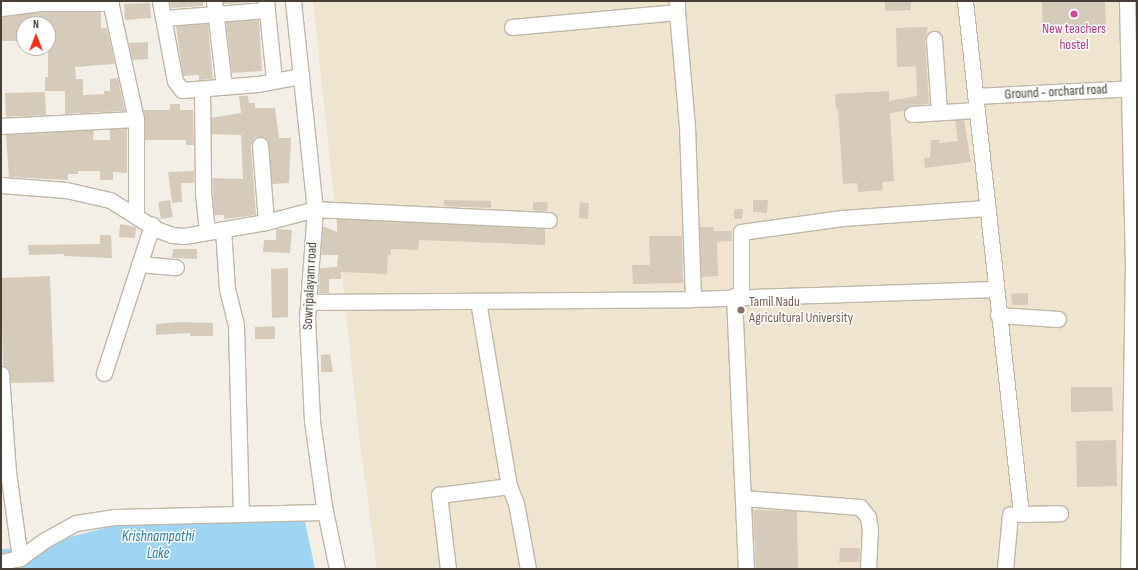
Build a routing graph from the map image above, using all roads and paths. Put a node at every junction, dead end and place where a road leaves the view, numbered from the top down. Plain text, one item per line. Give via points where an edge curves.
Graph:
1 (160, 1) edge
2 (293, 1) edge
3 (965, 1) edge
4 (1127, 1) edge
5 (111, 2) edge
6 (266, 5) edge
7 (215, 7) edge
8 (677, 7) edge
9 (1, 8) edge
10 (164, 18) junction
11 (512, 27) dead end
12 (934, 38) dead end
13 (301, 76) junction
14 (274, 80) junction
15 (224, 86) junction
16 (1133, 88) edge
17 (202, 89) junction
18 (975, 103) junction
19 (939, 112) junction
20 (912, 114) dead end
21 (136, 119) junction
22 (1, 126) edge
23 (260, 145) dead end
24 (1, 186) edge
25 (1134, 200) edge
26 (986, 208) junction
27 (315, 209) junction
28 (136, 214) junction
29 (549, 220) dead end
30 (266, 222) junction
31 (152, 226) junction
32 (223, 229) junction
33 (207, 232) junction
34 (139, 264) junction
35 (176, 267) dead end
36 (995, 290) junction
37 (737, 296) junction
38 (693, 300) junction
39 (478, 301) junction
40 (308, 302) junction
41 (998, 315) junction
42 (1058, 319) dead end
43 (1134, 370) edge
44 (104, 373) dead end
45 (1, 374) edge
46 (1133, 437) edge
47 (509, 486) junction
48 (743, 498) junction
49 (326, 512) junction
50 (1060, 513) dead end
51 (241, 514) junction
52 (1010, 514) dead end
53 (20, 558) junction
54 (1, 562) edge
55 (337, 569) edge
56 (448, 569) edge
57 (528, 569) edge
58 (746, 569) edge
59 (868, 569) edge
60 (1005, 569) edge
61 (1128, 569) edge

1 - 10 street
2 - 13 street, Sowripalayam road
3 - 18 street
4 - 16 street
5 - 9 street via 39,3
5 - 21 street
6 - 7 street
6 - 14 street
7 - 10 street
7 - 15 street
8 - 11 street
8 - 38 street via 688,126
10 - 17 street via 175,81 182,90
12 - 19 street
13 - 14 street
13 - 27 street, Sowripalayam road
14 - 15 street via 258,84
15 - 17 street
16 - 18 street, Ground - orchard road
16 - 25 street
17 - 33 street via 203,193
18 - 19 street, Ground - orchard road
18 - 26 street
19 - 20 street, Ground - orchard road
21 - 22 street
21 - 28 street
23 - 30 street
24 - 28 street via 66,190 110,200
25 - 43 street
26 - 36 street
26 - 37 street via 842,218 741,232
27 - 29 street
27 - 30 street
27 - 40 street, Sowripalayam road
28 - 31 street
30 - 32 street
31 - 33 street via 172,235 184,236
31 - 34 street
32 - 33 street
32 - 51 street via 228,289 236,326
34 - 35 street
34 - 44 street
36 - 37 street
36 - 41 street
37 - 38 street
37 - 48 street
38 - 39 street
39 - 40 street
39 - 47 street
40 - 49 street, Sowripalayam road via 312,421
41 - 42 street
41 - 50 street via 1021,514
43 - 46 street
45 - 53 street via 8,472
46 - 61 street
47 - 56 street via 439,495
47 - 57 street via 516,503
48 - 58 street
48 - 59 street via 860,508 868,517 870,528
49 - 51 street
49 - 55 street, Sowripalayam road
51 - 53 street via 144,514 76,523 45,540
52 - 60 street
53 - 54 street

